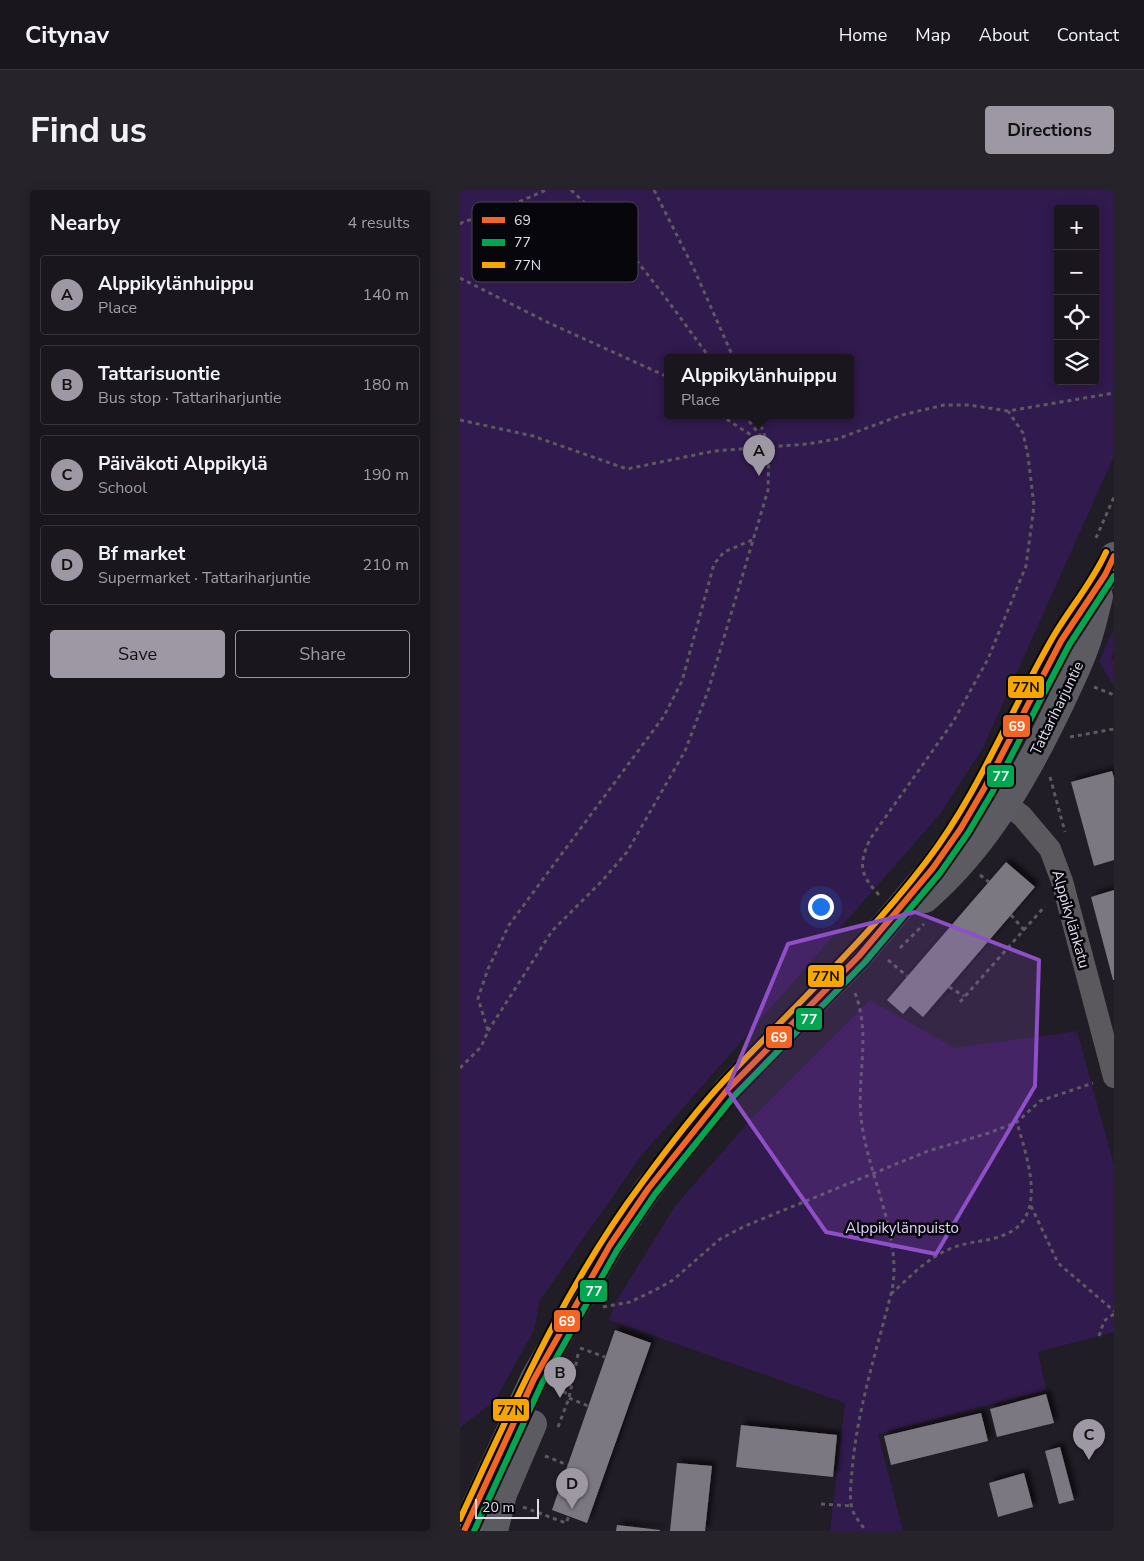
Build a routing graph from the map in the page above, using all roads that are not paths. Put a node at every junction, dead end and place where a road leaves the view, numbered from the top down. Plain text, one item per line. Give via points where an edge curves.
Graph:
1 (1109, 565) edge
2 (995, 796) junction
3 (1105, 1079) edge
4 (573, 1341) junction
5 (464, 1531) edge
6 (494, 1531) edge

1 - 2 main road, Tattariharjuntie via 1086,647 1041,744
2 - 3 street, Alppikylänkatu via 1022,816 1050,849 1062,881
2 - 4 main road, Tattariharjuntie via 979,843 870,961 727,1090 648,1189 588,1280
4 - 5 main road, Tattariharjuntie via 534,1379
4 - 6 main road, Tattariharjuntie via 549,1386 503,1494

